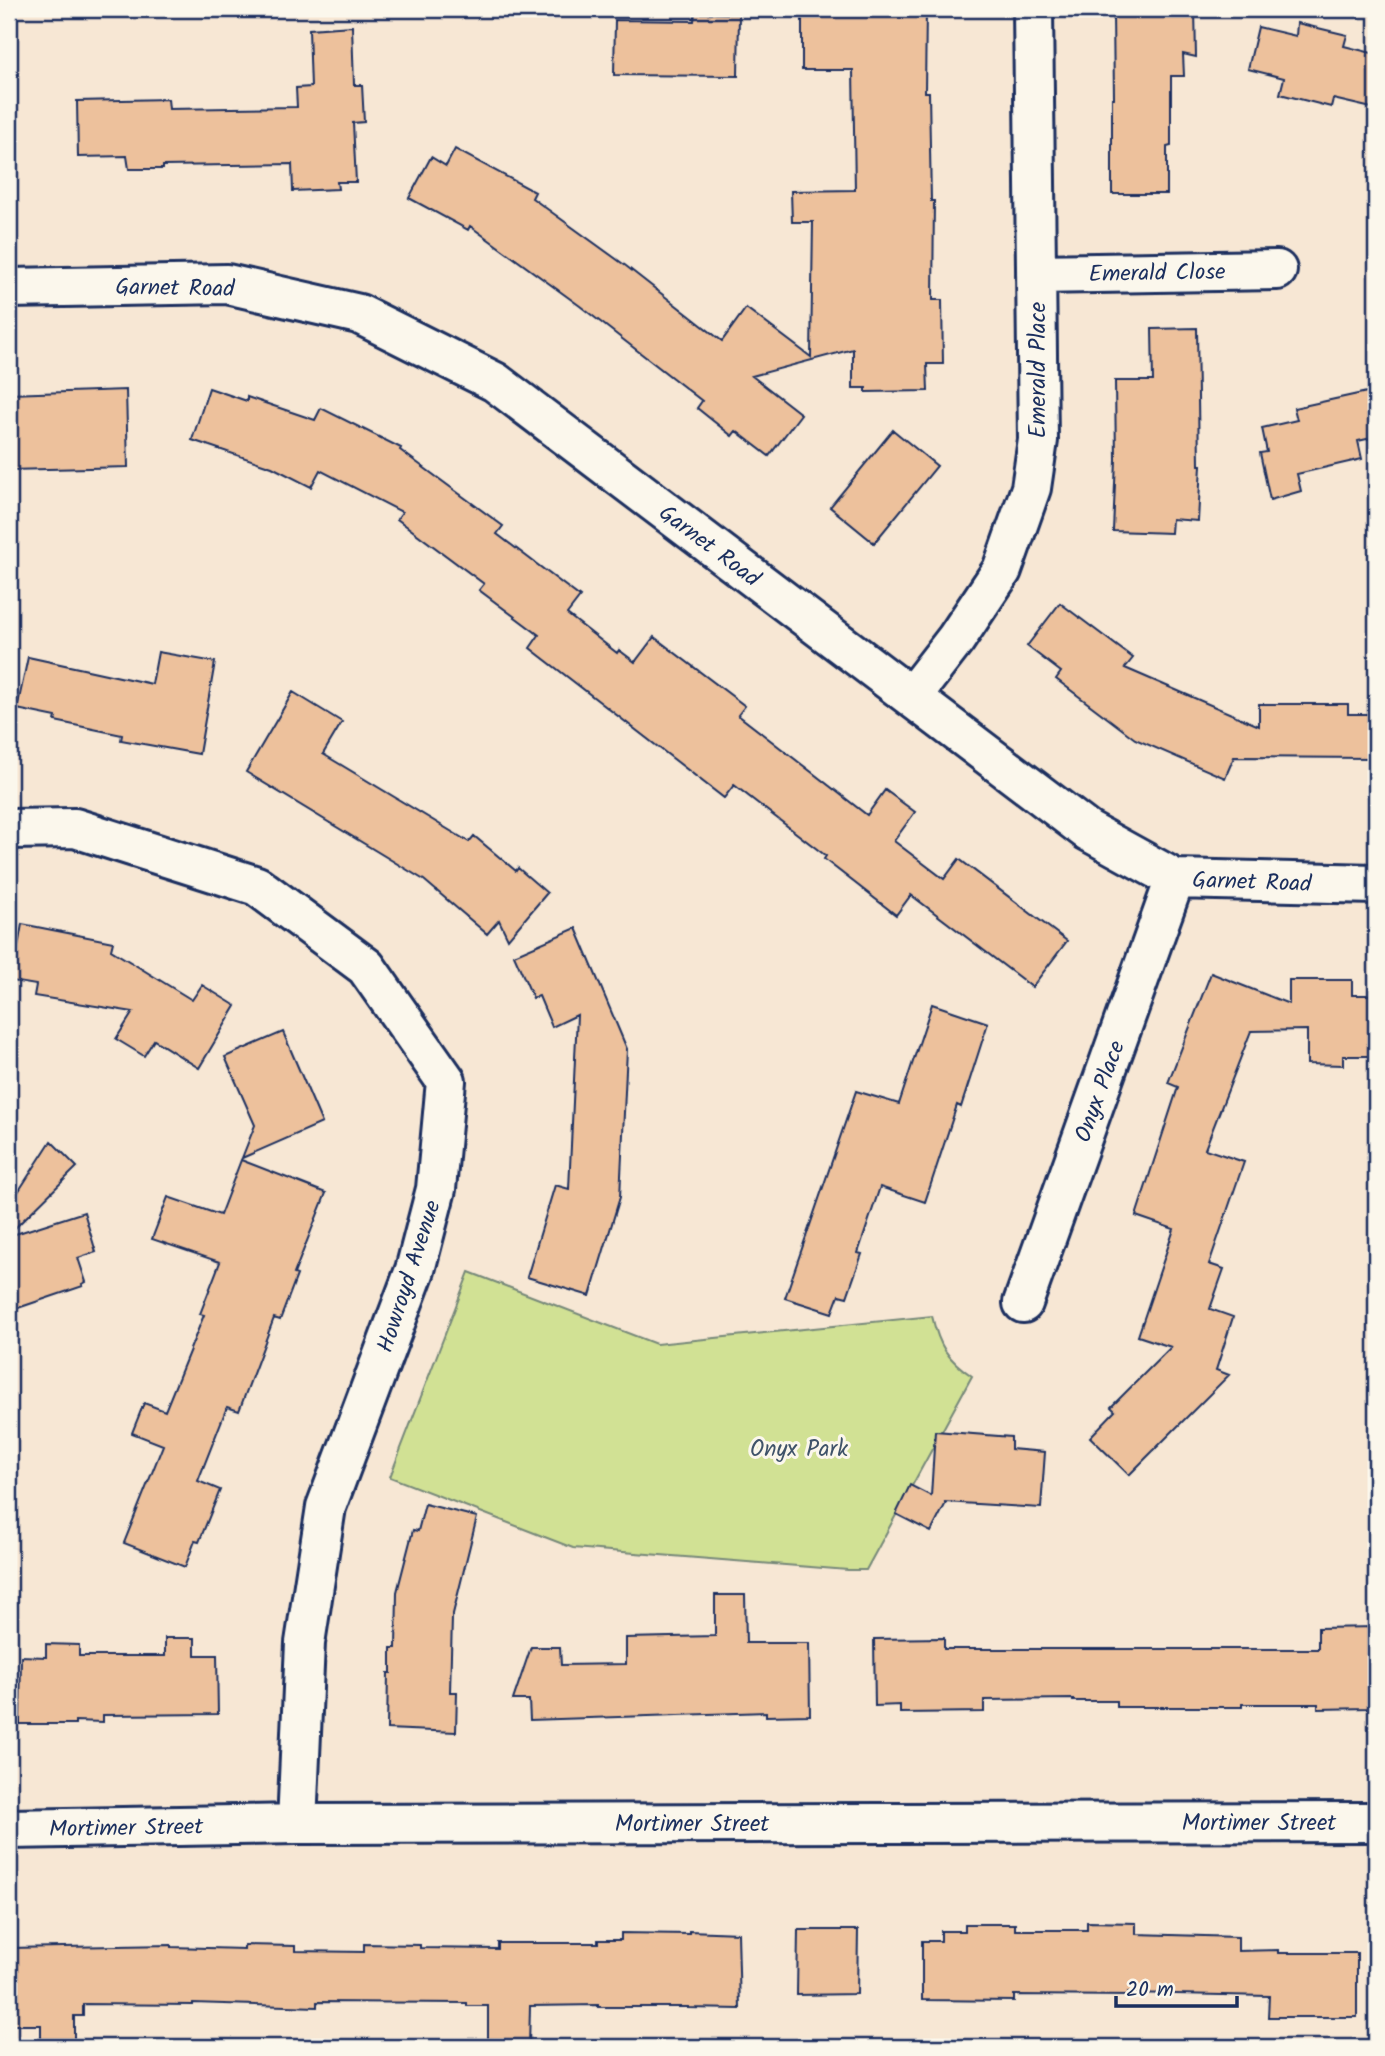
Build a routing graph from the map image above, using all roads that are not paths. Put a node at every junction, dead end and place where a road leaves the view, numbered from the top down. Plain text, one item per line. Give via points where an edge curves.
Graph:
1 (1033, 9) edge
2 (1277, 270) dead end
3 (1037, 274) junction
4 (9, 288) edge
5 (911, 697) junction
6 (9, 829) edge
7 (1175, 879) junction
8 (1376, 884) edge
9 (1023, 1303) dead end
10 (1376, 1822) edge
11 (297, 1824) junction
12 (9, 1829) edge

1 - 3 street, Emerald Place
2 - 3 street, Emerald Close
3 - 5 street, Emerald Place via 1038,440 1031,488 1002,570
4 - 5 street, Garnet Road via 227,284 359,314 495,382
5 - 7 street, Garnet Road via 1088,831
6 - 11 street, Howroyd Avenue via 75,828 257,886 366,967 446,1082 436,1189 415,1270 326,1507 305,1643
7 - 8 street, Garnet Road
7 - 9 street, Onyx Place
10 - 11 street, Mortimer Street
11 - 12 street, Mortimer Street

